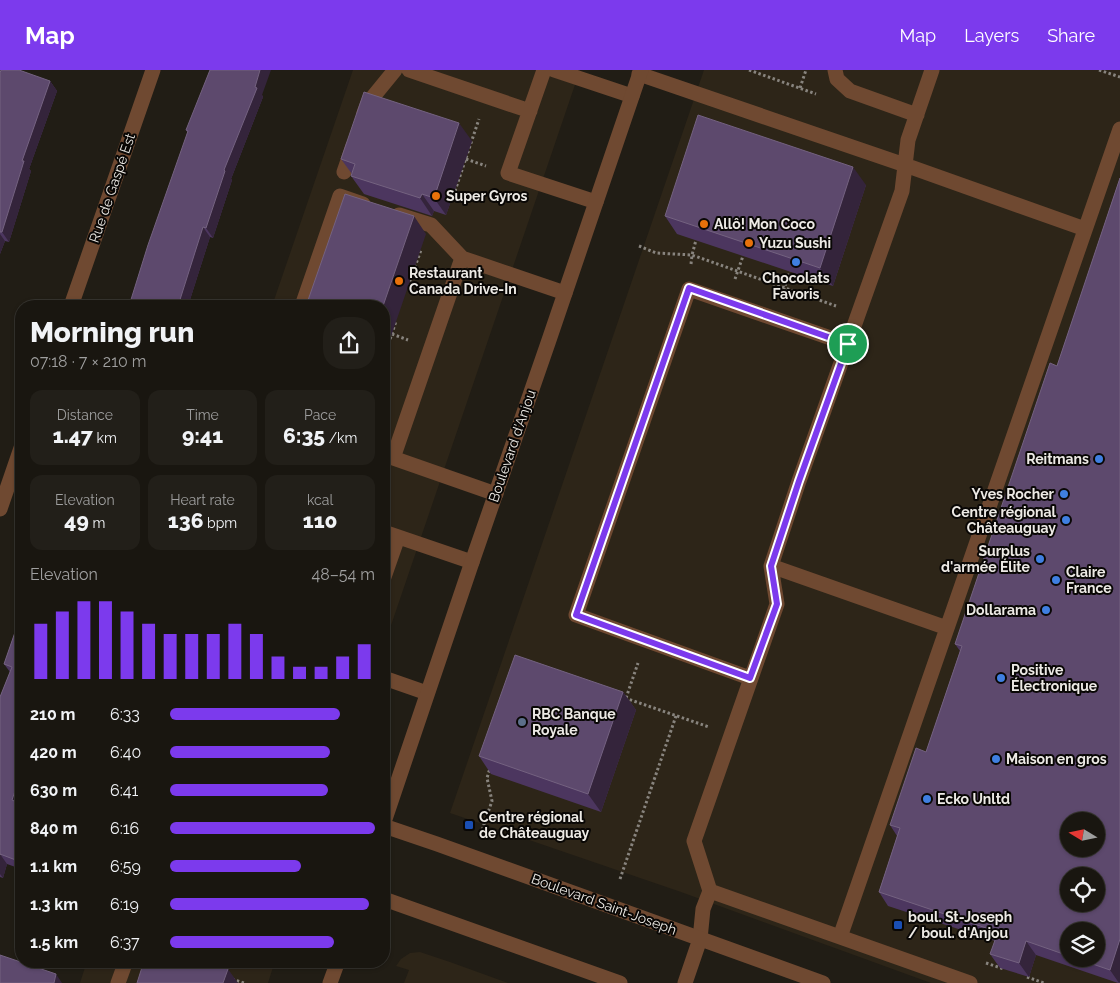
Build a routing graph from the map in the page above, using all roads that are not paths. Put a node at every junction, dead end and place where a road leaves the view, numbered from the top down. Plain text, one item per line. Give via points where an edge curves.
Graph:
1 (153, 70) edge
2 (395, 70) edge
3 (409, 70) edge
4 (554, 70) edge
5 (835, 70) edge
6 (932, 70) edge
7 (640, 72) edge
8 (632, 96) junction
9 (530, 112) junction
10 (917, 114) junction
11 (1120, 129) edge
12 (905, 165) junction
13 (344, 172) edge
14 (596, 202) junction
15 (1085, 229) junction
16 (462, 258) junction
17 (565, 293) junction
18 (72, 300) edge
19 (304, 300) edge
20 (848, 344) junction
21 (390, 455) edge
22 (390, 458) edge
23 (15, 465) edge
24 (496, 494) junction
25 (0, 509) edge
26 (391, 534) edge
27 (472, 562) junction
28 (771, 566) junction
29 (947, 628) junction
30 (750, 678) junction
31 (390, 680) edge
32 (427, 693) junction
33 (390, 804) edge
34 (390, 828) edge
35 (710, 891) junction
36 (390, 901) edge
37 (840, 937) junction
38 (700, 939) junction
39 (123, 968) edge
40 (335, 968) edge
41 (118, 983) edge
42 (330, 983) edge
43 (620, 983) edge
44 (685, 983) edge
45 (823, 983) edge
46 (970, 983) edge

1 - 18 street, Rue de Gaspé Est
2 - 13 street via 368,103
3 - 9 street
4 - 8 street
4 - 9 street
5 - 10 street via 837,79 850,91
6 - 10 street
7 - 8 street, Boulevard d'Anjou
7 - 12 street
8 - 14 street, Boulevard d'Anjou
9 - 14 street via 508,173
10 - 12 street via 908,140
11 - 15 street
12 - 15 street
12 - 20 street via 902,191
14 - 17 street, Boulevard d'Anjou
15 - 29 street
16 - 17 street
16 - 19 street via 430,225 340,196
16 - 21 street
17 - 24 street, Boulevard d'Anjou
20 - 28 street
20 - 30 street via 689,288 576,615
22 - 24 street
23 - 25 street
24 - 27 street, Boulevard d'Anjou
26 - 27 street
27 - 32 street, Boulevard d'Anjou
28 - 29 street
28 - 30 street via 777,604
29 - 37 street
30 - 35 street via 694,841
31 - 32 street
32 - 33 street, Boulevard d'Anjou
34 - 38 street, Boulevard Saint-Joseph
35 - 37 street
35 - 38 street
36 - 43 street
37 - 46 street
38 - 44 street
38 - 45 street, Boulevard Saint-Joseph
39 - 41 street
40 - 42 street

